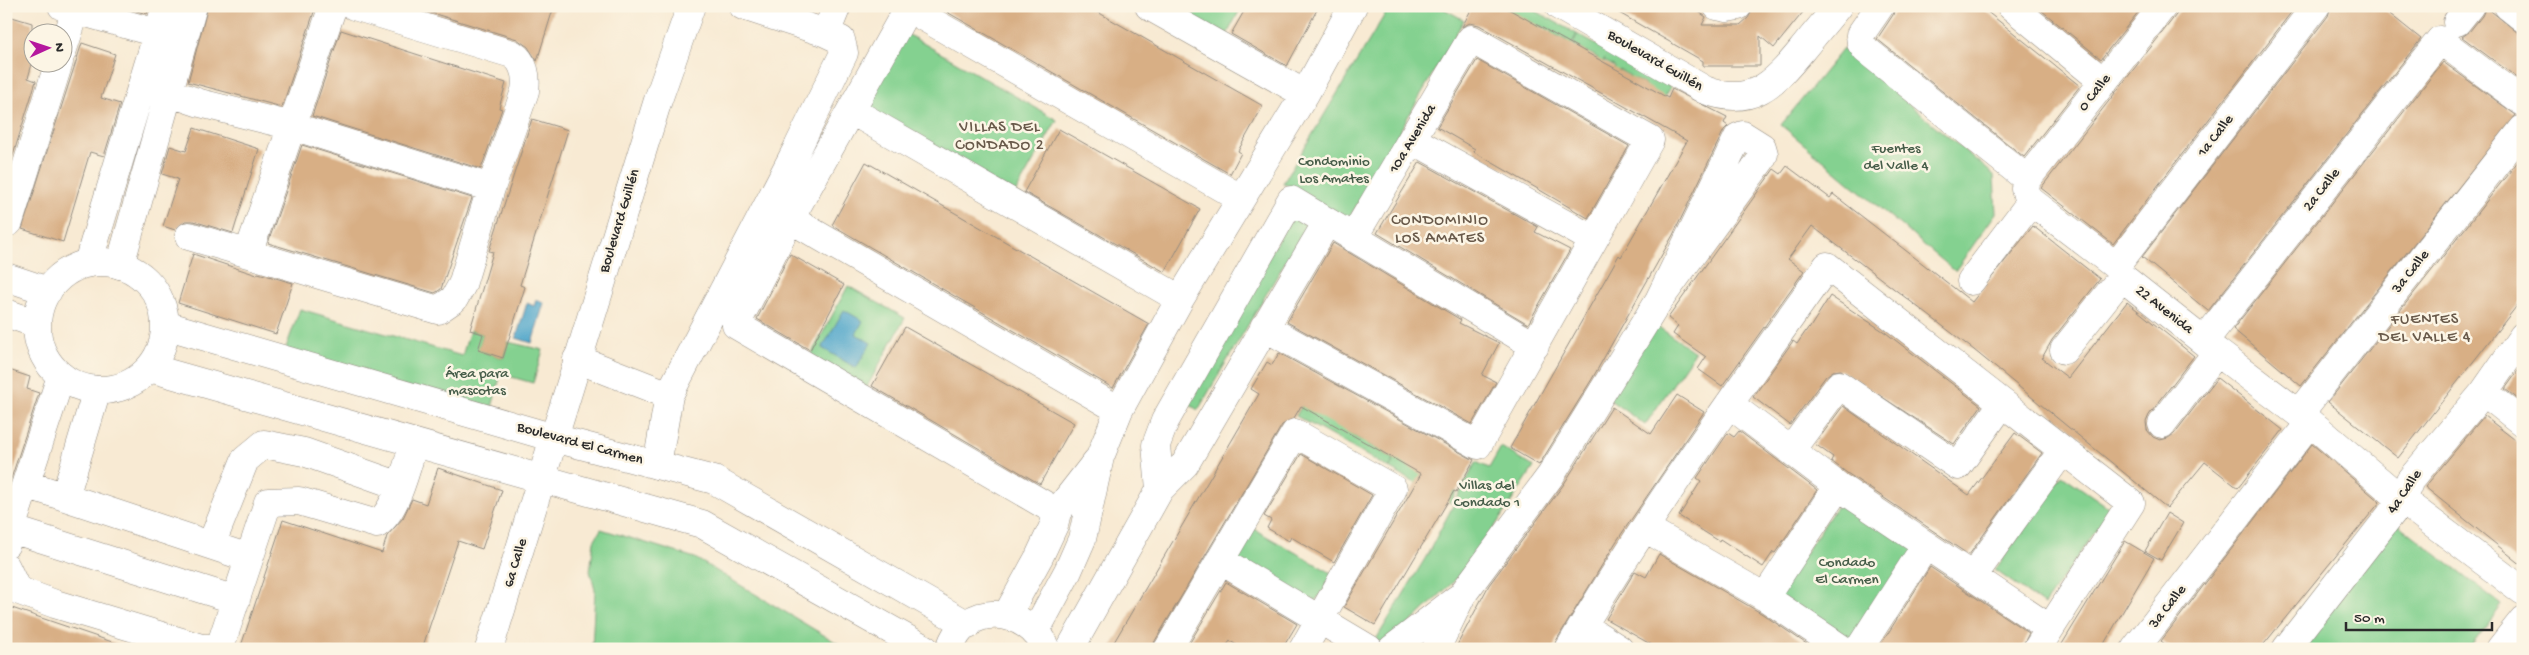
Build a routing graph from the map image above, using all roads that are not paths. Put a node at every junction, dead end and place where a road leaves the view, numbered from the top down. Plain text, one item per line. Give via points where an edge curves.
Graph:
1 (166, 6) edge
2 (193, 6) edge
3 (333, 6) edge
4 (354, 6) edge
5 (691, 6) edge
6 (743, 6) edge
7 (837, 6) edge
8 (1149, 6) edge
9 (1353, 6) edge
10 (1559, 6) edge
11 (1838, 6) edge
12 (1880, 6) edge
13 (2011, 6) edge
14 (2163, 6) edge
15 (2316, 6) edge
16 (2508, 6) edge
17 (909, 7) edge
18 (69, 8) edge
19 (2523, 18) edge
20 (67, 22) edge
21 (2456, 23) edge
22 (826, 33) junction
23 (170, 37) junction
24 (56, 72) edge
25 (2104, 82) junction
26 (156, 88) junction
27 (1305, 94) junction
28 (2523, 102) edge
29 (852, 111) junction
30 (292, 126) junction
31 (2523, 129) edge
32 (1413, 140) junction
33 (114, 172) junction
34 (143, 182) junction
35 (491, 188) junction
36 (2029, 190) junction
37 (1240, 198) junction
38 (790, 219) junction
39 (9, 222) dead end
40 (1327, 222) junction
41 (189, 236) dead end
42 (1353, 238) junction
43 (1592, 239) junction
44 (248, 254) junction
45 (88, 263) junction
46 (120, 265) junction
47 (2119, 271) junction
48 (6, 277) edge
49 (1971, 281) dead end
50 (48, 291) junction
51 (1180, 299) junction
52 (1659, 300) junction
53 (6, 313) edge
54 (38, 324) junction
55 (165, 325) junction
56 (1264, 327) junction
57 (2523, 336) edge
58 (1535, 346) junction
59 (2210, 347) junction
60 (2064, 350) dead end
61 (578, 359) junction
62 (150, 368) junction
63 (61, 376) junction
64 (98, 390) junction
65 (2484, 392) junction
66 (669, 395) junction
67 (1729, 404) junction
68 (2002, 404) junction
69 (1119, 410) junction
70 (2305, 418) junction
71 (2523, 423) edge
72 (2162, 424) dead end
73 (554, 438) junction
74 (414, 443) junction
75 (1791, 450) junction
76 (2063, 450) junction
77 (1100, 457) junction
78 (657, 465) junction
79 (543, 478) junction
80 (26, 484) junction
81 (400, 486) junction
82 (1838, 486) junction
83 (1160, 489) junction
84 (65, 497) junction
85 (2402, 500) junction
86 (1057, 512) junction
87 (1645, 528) junction
88 (9, 537) edge
89 (211, 545) junction
90 (1926, 545) junction
91 (1040, 557) junction
92 (249, 558) junction
93 (1220, 560) junction
94 (6, 567) edge
95 (1068, 571) junction
96 (1973, 576) junction
97 (2523, 590) edge
98 (1462, 595) junction
99 (1765, 597) junction
100 (236, 600) junction
101 (1007, 615) junction
102 (1320, 618) junction
103 (2523, 620) edge
104 (968, 625) junction
105 (1576, 637) edge
106 (2044, 638) edge
107 (1040, 640) edge
108 (489, 649) edge
109 (925, 649) edge
110 (950, 649) edge
111 (1070, 649) edge
112 (1168, 649) edge
113 (1303, 649) edge
114 (1369, 649) edge
115 (1392, 649) edge
116 (1436, 649) edge
117 (1618, 649) edge
118 (1842, 649) edge
119 (1859, 649) edge
120 (2135, 649) edge
121 (2286, 649) edge
122 (2500, 649) edge

1 - 23 street
2 - 23 street
3 - 30 street
4 - 35 street via 512,54 520,60 525,90
5 - 61 street, Boulevard Guillén via 658,100
6 - 22 street
7 - 22 street
8 - 27 street
9 - 27 street
10 - 11 street, Boulevard Guillén via 1705,90 1730,96 1759,91 1774,82
12 - 36 street, 22 Avenida via 1860,35 1866,50
13 - 25 street
14 - 25 street, 0 Calle
15 - 47 street, 1a Calle
16 - 19 street
17 - 29 street
17 - 37 street
18 - 20 street
18 - 23 street
21 - 28 street
21 - 59 street, 2a Calle
22 - 66 street via 841,40 844,53
23 - 26 street
24 - 39 street
25 - 36 street, 0 Calle
26 - 30 street via 200,103
26 - 33 street
26 - 34 street
27 - 37 street
29 - 38 street
29 - 51 street
30 - 35 street
30 - 44 street
31 - 70 street, 3a Calle
32 - 42 street, 10a Avenida
32 - 43 street
32 - 43 street, 10a Avenida via 1471,39 1650,140
33 - 34 street
33 - 45 street
34 - 46 street
35 - 44 street via 462,285 454,299 438,310
36 - 47 street, 22 Avenida
36 - 49 street, 0 Calle
37 - 51 street
38 - 69 street
38 - 86 street via 736,325
40 - 42 street
40 - 56 street
40 - 83 street via 1290,200 1165,421 1156,445
41 - 44 street
42 - 58 street
43 - 58 street
45 - 46 street
45 - 50 street via 59,278
46 - 55 street via 147,282 163,309
47 - 59 street, 22 Avenida
47 - 60 street, 1a Calle
48 - 50 street
50 - 54 street via 40,307
51 - 69 street
52 - 52 street via 1761,160 1764,154 1762,147 1743,135 1738,137
52 - 98 street via 1551,475
53 - 54 street
54 - 63 street via 40,344 48,362
55 - 62 street via 164,341
55 - 73 street, Boulevard El Carmen
56 - 58 street via 1478,445
56 - 83 street via 1185,464
57 - 65 street, 4a Calle
59 - 70 street, 22 Avenida
59 - 72 street, 2a Calle
61 - 66 street
61 - 73 street, Boulevard Guillén
62 - 64 street via 135,381 117,389
62 - 74 street
63 - 64 street via 78,386
63 - 80 street
64 - 84 street
65 - 71 street
65 - 85 street, 4a Calle via 2410,480
66 - 78 street
67 - 68 street via 1827,266
67 - 75 street
67 - 87 street
68 - 75 street via 1958,466 1839,385
68 - 76 street
69 - 77 street
70 - 85 street, 22 Avenida
70 - 120 street, 3a Calle
73 - 78 street, Boulevard El Carmen
73 - 79 street, 6a Calle
74 - 79 street
74 - 81 street
75 - 82 street
76 - 96 street
76 - 106 street via 2131,503
77 - 86 street
77 - 95 street via 1082,539
78 - 104 street, Boulevard El Carmen via 714,480
79 - 108 street, 6a Calle
79 - 109 street via 702,524
80 - 84 street
80 - 88 street
81 - 89 street via 304,452 264,444 244,460
81 - 92 street via 386,518 378,524 299,501 268,502
82 - 90 street
82 - 99 street
83 - 111 street
84 - 89 street
85 - 97 street, 22 Avenida
85 - 121 street, 4a Calle
86 - 91 street
87 - 99 street
87 - 105 street
88 - 100 street
89 - 92 street
90 - 96 street
90 - 119 street
91 - 95 street
91 - 101 street
92 - 100 street
93 - 102 street
93 - 102 street via 1295,433 1385,485 1393,490
93 - 112 street
94 - 100 street via 18,590 201,648 220,647
95 - 107 street
96 - 106 street
98 - 115 street
98 - 116 street
99 - 118 street
101 - 104 street via 987,616
101 - 107 street via 1018,618
102 - 113 street
102 - 114 street
103 - 122 street
104 - 110 street via 959,632
105 - 117 street

